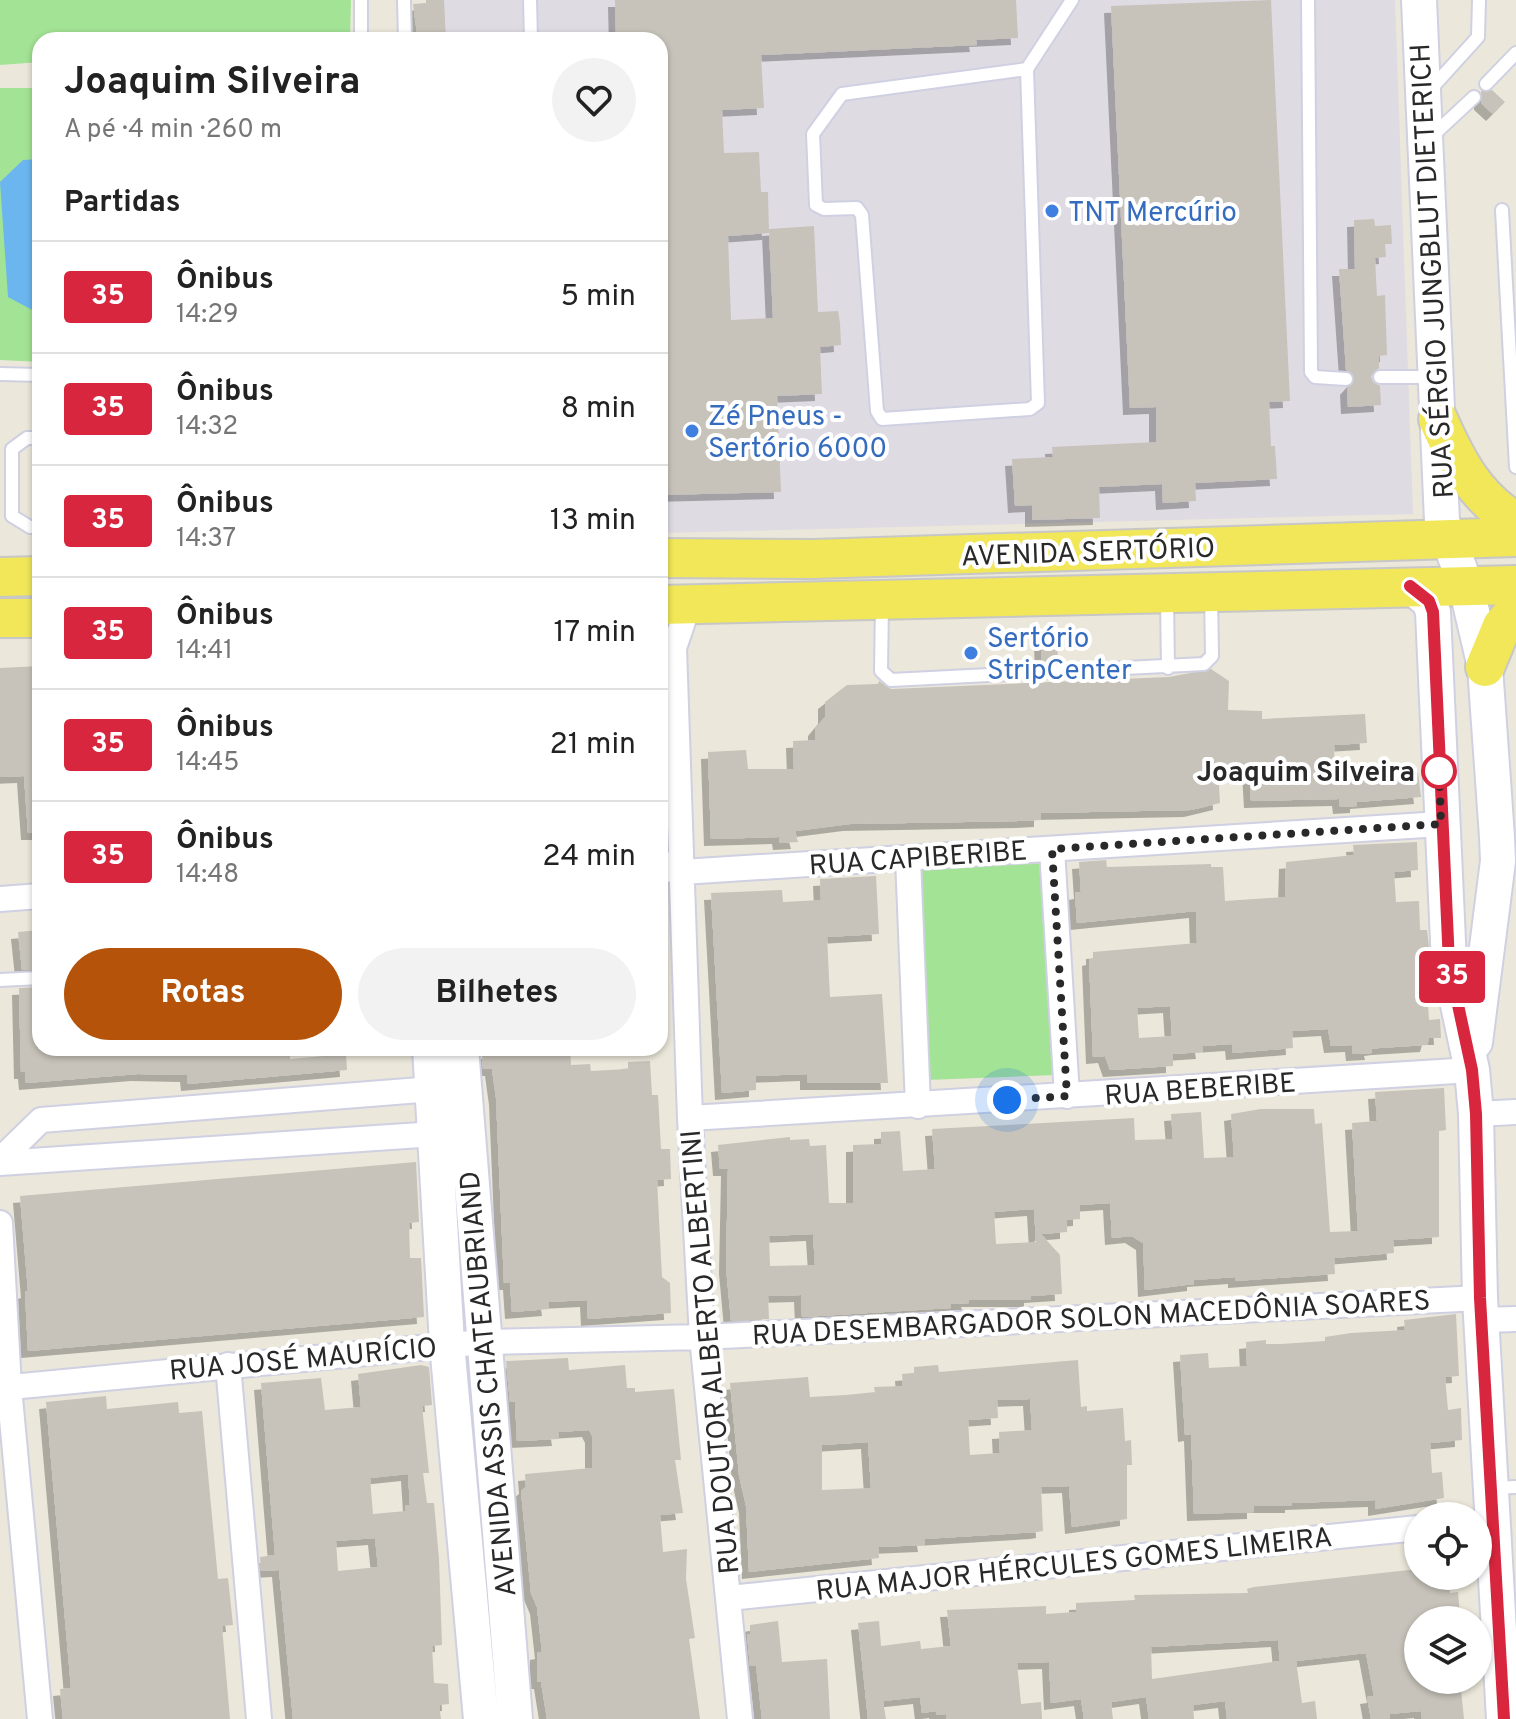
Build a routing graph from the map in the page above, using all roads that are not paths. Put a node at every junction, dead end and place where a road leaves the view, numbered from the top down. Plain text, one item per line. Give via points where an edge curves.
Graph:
1 (361, 0) edge
2 (404, 0) edge
3 (530, 0) edge
4 (1072, 0) edge
5 (1308, 0) edge
6 (1419, 0) edge
7 (1479, 0) edge
8 (361, 32) edge
9 (405, 32) edge
10 (531, 32) edge
11 (1516, 53) edge
12 (1027, 69) junction
13 (1486, 84) dead end
14 (1423, 97) junction
15 (1474, 97) dead end
16 (1425, 143) junction
17 (1502, 210) dead end
18 (0, 374) edge
19 (32, 375) edge
20 (1380, 377) dead end
21 (1436, 377) junction
22 (1346, 379) dead end
23 (1438, 419) junction
24 (32, 438) edge
25 (1516, 467) edge
26 (1516, 522) edge
27 (32, 527) edge
28 (1516, 537) edge
29 (1516, 550) edge
30 (668, 558) edge
31 (1458, 566) junction
32 (723, 573) dead end
33 (32, 576) edge
34 (0, 577) edge
35 (1516, 585) edge
36 (32, 586) edge
37 (1410, 586) junction
38 (0, 587) edge
39 (1211, 594) junction
40 (1167, 595) junction
41 (882, 600) junction
42 (675, 604) edge
43 (32, 606) edge
44 (0, 607) edge
45 (1516, 610) edge
46 (0, 618) edge
47 (32, 618) edge
48 (1485, 667) junction
49 (1168, 668) junction
50 (1441, 824) junction
51 (1507, 848) edge
52 (1052, 849) junction
53 (908, 858) junction
54 (671, 867) edge
55 (32, 897) edge
56 (0, 899) edge
57 (32, 978) edge
58 (0, 980) edge
59 (431, 1056) edge
60 (461, 1056) edge
61 (1472, 1070) junction
62 (433, 1089) junction
63 (1067, 1096) junction
64 (918, 1106) junction
65 (207, 1108) junction
66 (1516, 1112) edge
67 (1476, 1114) junction
68 (690, 1118) junction
69 (436, 1134) junction
70 (211, 1149) junction
71 (0, 1161) edge
72 (0, 1223) edge
73 (458, 1240) junction
74 (1481, 1309) junction
75 (1516, 1319) edge
76 (702, 1337) junction
77 (483, 1342) junction
78 (447, 1344) junction
79 (228, 1365) junction
80 (4, 1388) edge
81 (1495, 1504) edge
82 (1404, 1529) edge
83 (729, 1598) junction
84 (508, 1631) junction
85 (474, 1635) junction
86 (1509, 1670) edge
87 (40, 1719) edge
88 (259, 1719) edge
89 (481, 1719) edge
90 (515, 1719) edge
91 (740, 1719) edge
92 (1504, 1719) edge

1 - 8 lane
2 - 9 lane
3 - 10 lane
4 - 12 lane
5 - 22 lane via 1311,372 1319,378
6 - 14 street, RUA SÉRGIO JUNGBLUT DIETERICH
7 - 14 lane via 1477,39
11 - 13 lane
12 - 12 lane via 1038,403 1030,409 882,419 877,411 862,215 857,208 816,205 813,134 842,94
14 - 16 street, RUA SÉRGIO JUNGBLUT DIETERICH
15 - 16 lane
16 - 21 street, RUA SÉRGIO JUNGBLUT DIETERICH
17 - 25 lane
18 - 19 lane
20 - 21 lane
21 - 23 street, RUA SÉRGIO JUNGBLUT DIETERICH
23 - 26 main road via 1470,483 1496,511
23 - 31 street, RUA SÉRGIO JUNGBLUT DIETERICH via 1442,521
24 - 27 lane via 12,449 12,516
28 - 31 main road, AVENIDA SERTÓRIO
29 - 31 lane
30 - 31 main road, AVENIDA SERTÓRIO
31 - 32 lane
31 - 35 main road, AVENIDA SERTÓRIO
31 - 37 main road, AVENIDA SERTÓRIO
31 - 48 street, RUA SÉRGIO JUNGBLUT DIETERICH
33 - 34 main road
36 - 38 lane
37 - 39 main road, AVENIDA SERTÓRIO
37 - 50 street via 1429,601 1433,612
39 - 40 main road, AVENIDA SERTÓRIO
39 - 49 lane via 1211,660
40 - 41 main road, AVENIDA SERTÓRIO
40 - 49 lane
41 - 42 main road, AVENIDA SERTÓRIO
41 - 49 lane via 881,671 886,680
42 - 54 street, RUA DOUTOR ALBERTO ALBERTINI
43 - 44 lane
45 - 48 main road via 1502,626
46 - 47 main road
48 - 51 street, RUA SÉRGIO JUNGBLUT DIETERICH
50 - 52 street, RUA CAPIBERIBE
50 - 61 street via 1449,963
51 - 61 street, RUA SÉRGIO JUNGBLUT DIETERICH
52 - 53 street, RUA CAPIBERIBE
52 - 63 street
53 - 54 street, RUA CAPIBERIBE
53 - 64 street
54 - 68 street, RUA DOUTOR ALBERTO ALBERTINI
55 - 56 street
57 - 58 lane
59 - 62 street, AVENIDA ASSIS CHATEAUBRIAND
60 - 73 street, AVENIDA ASSIS CHATEAUBRIAND
61 - 63 street, RUA BEBERIBE
61 - 67 street
62 - 65 street
62 - 69 street, AVENIDA ASSIS CHATEAUBRIAND
63 - 64 street, RUA BEBERIBE
64 - 68 street, RUA BEBERIBE
65 - 70 street
65 - 71 street via 38,1120
66 - 67 street
67 - 74 street
68 - 76 street, RUA DOUTOR ALBERTO ALBERTINI
69 - 70 street
69 - 73 street, AVENIDA ASSIS CHATEAUBRIAND
70 - 71 street
72 - 80 street
73 - 77 street, AVENIDA ASSIS CHATEAUBRIAND
73 - 78 street, AVENIDA ASSIS CHATEAUBRIAND
74 - 75 street, RUA DESEMBARGADOR SOLON MACEDÔNIA SOARES
74 - 76 street, RUA DESEMBARGADOR SOLON MACEDÔNIA SOARES
74 - 81 street
76 - 77 street, RUA JOSÉ MAURÍCIO
76 - 83 street, RUA DOUTOR ALBERTO ALBERTINI
77 - 78 street, RUA JOSÉ MAURÍCIO
77 - 84 street, AVENIDA ASSIS CHATEAUBRIAND
78 - 79 street, RUA JOSÉ MAURÍCIO
78 - 85 street, AVENIDA ASSIS CHATEAUBRIAND
79 - 80 street, RUA JOSÉ MAURÍCIO
79 - 88 street
80 - 87 street
81 - 86 street
82 - 83 street, RUA MAJOR HÉRCULES GOMES LIMEIRA
83 - 91 street, RUA DOUTOR ALBERTO ALBERTINI
84 - 85 street
84 - 90 street, AVENIDA ASSIS CHATEAUBRIAND
85 - 89 street, AVENIDA ASSIS CHATEAUBRIAND
86 - 92 street

